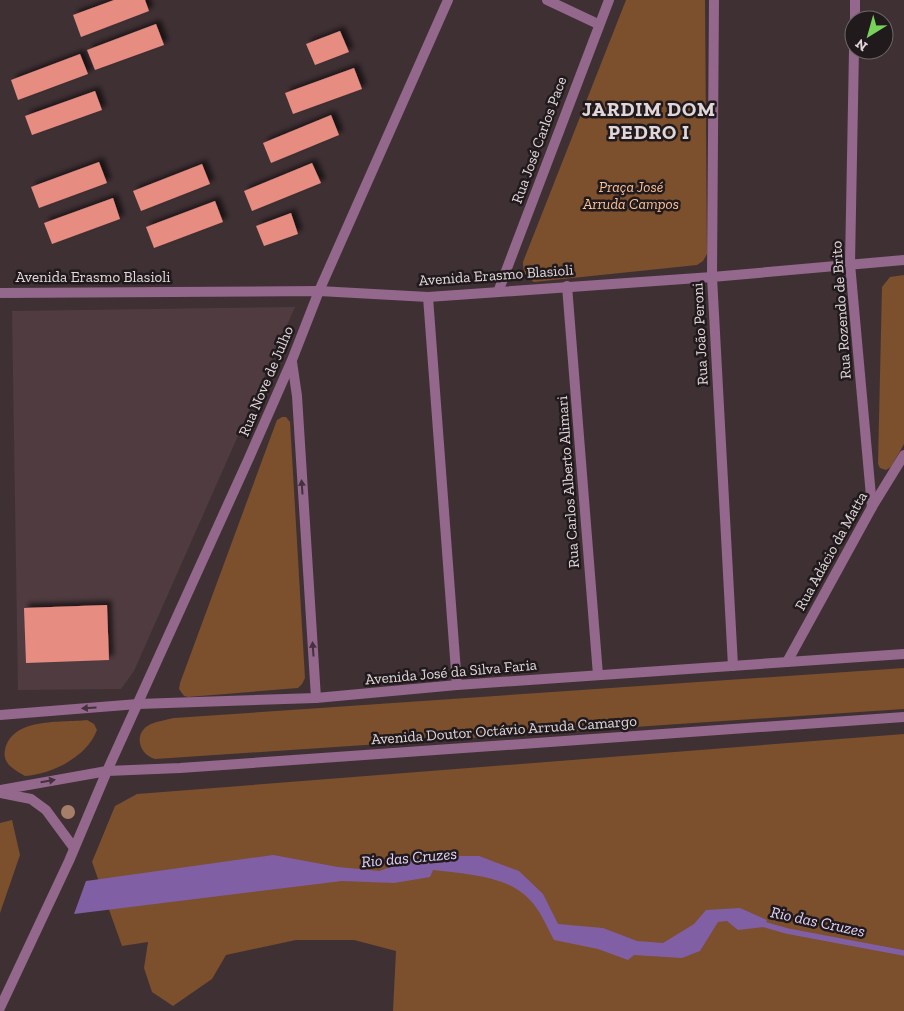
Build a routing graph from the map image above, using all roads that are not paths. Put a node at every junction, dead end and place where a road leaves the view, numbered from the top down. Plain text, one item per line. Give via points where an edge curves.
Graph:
1 (448, 0) edge
2 (547, 0) edge
3 (609, 0) edge
4 (714, 0) edge
5 (598, 24) junction
6 (854, 60) edge
7 (904, 260) edge
8 (850, 264) junction
9 (712, 277) junction
10 (567, 286) junction
11 (319, 291) junction
12 (498, 292) junction
13 (0, 293) edge
14 (428, 297) junction
15 (292, 360) junction
16 (904, 455) edge
17 (872, 507) junction
18 (904, 654) edge
19 (787, 662) junction
20 (733, 666) junction
21 (598, 676) junction
22 (457, 685) junction
23 (316, 698) junction
24 (138, 704) junction
25 (0, 714) edge
26 (904, 717) edge
27 (107, 771) junction
28 (0, 791) edge
29 (74, 848) junction
30 (0, 1008) edge

1 - 11 street, Rua Nove de Julho
2 - 5 street
3 - 5 street, Rua José Carlos Pace
4 - 9 street, Rua João Peroni
5 - 12 street, Rua José Carlos Pace
6 - 8 street, Rua Rozendo de Brito
7 - 8 street, Avenida Erasmo Blasioli
8 - 9 street, Avenida Erasmo Blasioli
8 - 17 street, Rua Rozendo de Brito
9 - 10 street, Avenida Erasmo Blasioli
9 - 20 street, Rua João Peroni
10 - 12 street, Avenida Erasmo Blasioli
10 - 21 street, Rua Carlos Alberto Alimari
11 - 13 street, Avenida Erasmo Blasioli
11 - 14 street, Avenida Erasmo Blasioli
11 - 15 street, Rua Nove de Julho
12 - 14 street, Avenida Erasmo Blasioli
14 - 22 street
23 -> 15 street
15 - 24 street, Rua Nove de Julho
16 - 17 street, Rua Adácio da Matta
17 - 19 street, Rua Adácio da Matta
18 - 19 street, Avenida José da Silva Faria
19 - 20 street, Avenida José da Silva Faria
20 - 21 street, Avenida José da Silva Faria
21 - 22 street, Avenida José da Silva Faria
22 - 23 street, Avenida José da Silva Faria
23 - 24 street, Avenida José da Silva Faria
24 -> 25 street, Avenida José da Silva Faria
24 - 27 street, Rua Nove de Julho
26 - 27 street, Avenida Doutor Octávio Arruda Camargo
28 -> 27 street, Avenida Doutor Octávio Arruda Camargo
27 - 29 street, Rua Nove de Julho
28 - 29 street via 31,799 46,810
29 - 30 street, Rua Nove de Julho

